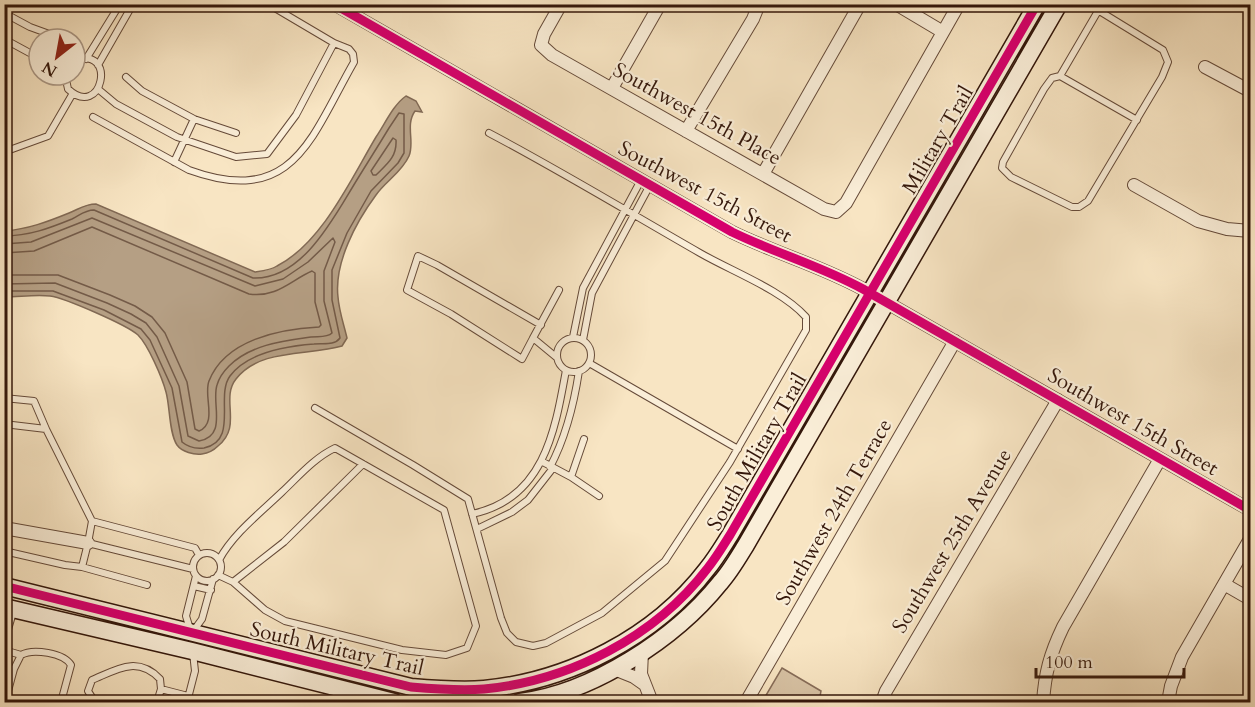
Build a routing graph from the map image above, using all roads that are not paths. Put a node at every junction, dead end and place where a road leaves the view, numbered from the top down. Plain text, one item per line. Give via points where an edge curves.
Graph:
1 (120, 4) edge
2 (133, 4) edge
3 (268, 4) edge
4 (334, 4) edge
5 (561, 4) edge
6 (660, 4) edge
7 (759, 4) edge
8 (860, 4) edge
9 (896, 4) edge
10 (959, 4) edge
11 (1037, 4) edge
12 (1059, 4) edge
13 (1088, 4) edge
14 (1098, 11) junction
15 (4, 13) edge
16 (30, 27) edge
17 (943, 32) junction
18 (4, 39) edge
19 (334, 43) junction
20 (27, 51) edge
21 (87, 57) edge
22 (87, 60) edge
23 (98, 65) junction
24 (1205, 67) dead end
25 (1060, 76) junction
26 (126, 77) dead end
27 (68, 87) edge
28 (612, 88) junction
29 (98, 89) junction
30 (1251, 91) edge
31 (73, 93) junction
32 (93, 117) dead end
33 (194, 119) junction
34 (1137, 120) junction
35 (686, 131) junction
36 (237, 133) dead end
37 (489, 134) dead end
38 (185, 140) junction
39 (4, 152) edge
40 (174, 162) junction
41 (763, 174) junction
42 (645, 182) junction
43 (1134, 185) dead end
44 (625, 208) junction
45 (635, 214) junction
46 (1251, 231) edge
47 (558, 290) dead end
48 (870, 293) junction
49 (887, 303) junction
50 (540, 325) junction
51 (573, 337) junction
52 (533, 338) junction
53 (583, 340) junction
54 (955, 341) junction
55 (556, 357) junction
56 (589, 363) junction
57 (566, 370) junction
58 (579, 371) junction
59 (4, 398) edge
60 (1058, 400) junction
61 (315, 408) dead end
62 (4, 424) edge
63 (46, 429) junction
64 (584, 439) dead end
65 (738, 449) junction
66 (1160, 459) junction
67 (541, 461) junction
68 (363, 464) junction
69 (552, 467) junction
70 (571, 477) junction
71 (599, 496) dead end
72 (1251, 510) edge
73 (472, 513) junction
74 (92, 521) junction
75 (4, 528) edge
76 (477, 529) junction
77 (1251, 539) edge
78 (88, 543) junction
79 (4, 551) edge
80 (199, 555) junction
81 (219, 560) junction
82 (82, 567) junction
83 (195, 572) junction
84 (216, 577) junction
85 (233, 582) junction
86 (1224, 584) junction
87 (147, 585) dead end
88 (194, 585) junction
89 (4, 586) edge
90 (210, 590) junction
91 (1251, 599) edge
92 (9, 608) edge
93 (192, 633) junction
94 (4, 644) edge
95 (4, 650) edge
96 (192, 651) junction
97 (642, 652) junction
98 (21, 655) junction
99 (614, 669) junction
100 (645, 685) junction
101 (160, 689) junction
102 (188, 699) edge
103 (5, 702) edge
104 (61, 702) edge
105 (95, 702) edge
106 (157, 702) edge
107 (394, 702) edge
108 (520, 702) edge
109 (650, 702) edge
110 (746, 702) edge
111 (882, 702) edge
112 (1043, 702) edge
113 (1167, 702) edge

1 - 21 lane
2 - 23 lane
3 - 19 lane
4 - 42 street, Southwest 15th Street
5 - 28 street, Southwest 15th Place via 541,45
6 - 28 street
7 - 35 street
8 - 41 street
9 - 17 street
10 - 17 street
11 - 48 street, Military Trail
12 - 49 street, Military Trail
13 - 14 lane
14 - 25 lane
14 - 34 lane via 1163,50 1168,62
15 - 16 lane
17 - 41 street, Southwest 15th Place via 846,203 836,212
18 - 20 lane
19 - 38 lane via 296,115 267,154 236,157
19 - 40 lane via 349,49 354,62 294,161 280,171 244,182 204,176
22 - 23 lane
23 - 29 lane via 102,77
24 - 30 street
25 - 34 lane
25 - 34 lane via 1052,78 1044,89 1003,162 1002,168 1011,177 1079,207 1088,201
26 - 33 lane via 142,91
27 - 31 lane
28 - 35 street, Southwest 15th Place
29 - 31 lane via 89,95
29 - 38 lane via 116,104
31 - 39 lane via 48,136
32 - 40 lane
33 - 36 lane
33 - 38 lane
35 - 41 street, Southwest 15th Place
37 - 44 lane
38 - 40 lane
42 - 44 lane
42 - 45 lane
42 - 48 street, Southwest 15th Street via 755,244 819,268
43 - 46 street via 1198,221
44 - 45 lane
44 - 51 lane via 582,288
45 - 53 lane via 592,293
45 - 65 lane via 782,297 806,317 806,330
47 - 50 lane
48 - 49 street, Southwest 15th Street
48 - 93 street, South Military Trail via 707,570 657,619 620,645 548,677 484,689 444,690 364,677
49 - 54 street, Southwest 15th Street
49 - 97 street, South Military Trail via 721,583 669,634
50 - 52 lane
50 - 52 lane via 418,256 407,290 522,359
51 - 53 lane
51 - 55 lane via 558,346
52 - 55 lane
53 - 56 lane via 591,353
54 - 60 street, Southwest 15th Street
54 - 110 street, Southwest 24th Terrace
55 - 57 lane
56 - 58 lane
56 - 65 lane
57 - 58 lane
57 - 67 lane via 558,412
58 - 69 lane via 566,429
59 - 63 lane via 34,401
60 - 66 street, Southwest 15th Street
60 - 111 street, Southwest 25th Avenue
61 - 73 lane via 459,492 468,499
62 - 63 lane
63 - 74 lane
64 - 70 lane
65 - 76 lane via 665,561 602,613 533,646 516,642 507,633
66 - 72 street, Southwest 15th Street
66 - 112 street via 1055,643 1045,674
67 - 69 lane
67 - 73 lane via 510,500
68 - 81 lane via 335,448 322,454 226,547
68 - 85 lane via 284,542
68 - 85 lane via 444,510 476,626 467,648 446,655 402,650 285,621 265,610
69 - 70 lane
69 - 76 lane via 528,500
70 - 71 lane
73 - 76 lane
74 - 78 lane
74 - 80 lane via 195,548
75 - 78 street
77 - 86 street
78 - 82 lane
78 - 83 lane
79 - 82 lane
80 - 81 lane via 212,554
80 - 83 lane via 194,561
81 - 84 lane
82 - 87 lane
83 - 84 lane via 204,580
83 - 88 lane
84 - 85 lane
84 - 90 lane
86 - 91 street
86 - 113 street via 1182,657
88 - 90 lane
88 - 93 lane via 186,616
89 - 93 street, South Military Trail
90 - 93 lane via 202,619
92 - 94 lane
92 - 96 street, South Military Trail
93 - 96 lane
95 - 98 lane
96 - 102 lane via 195,671
96 - 107 street, South Military Trail
97 - 99 street, South Military Trail
97 - 100 street via 640,666
98 - 103 lane
98 - 104 lane via 34,650 69,662
99 - 100 street
99 - 108 street, South Military Trail via 557,694
100 - 109 street
101 - 102 lane
101 - 105 lane via 156,675 126,665 92,680 88,691
101 - 106 lane

